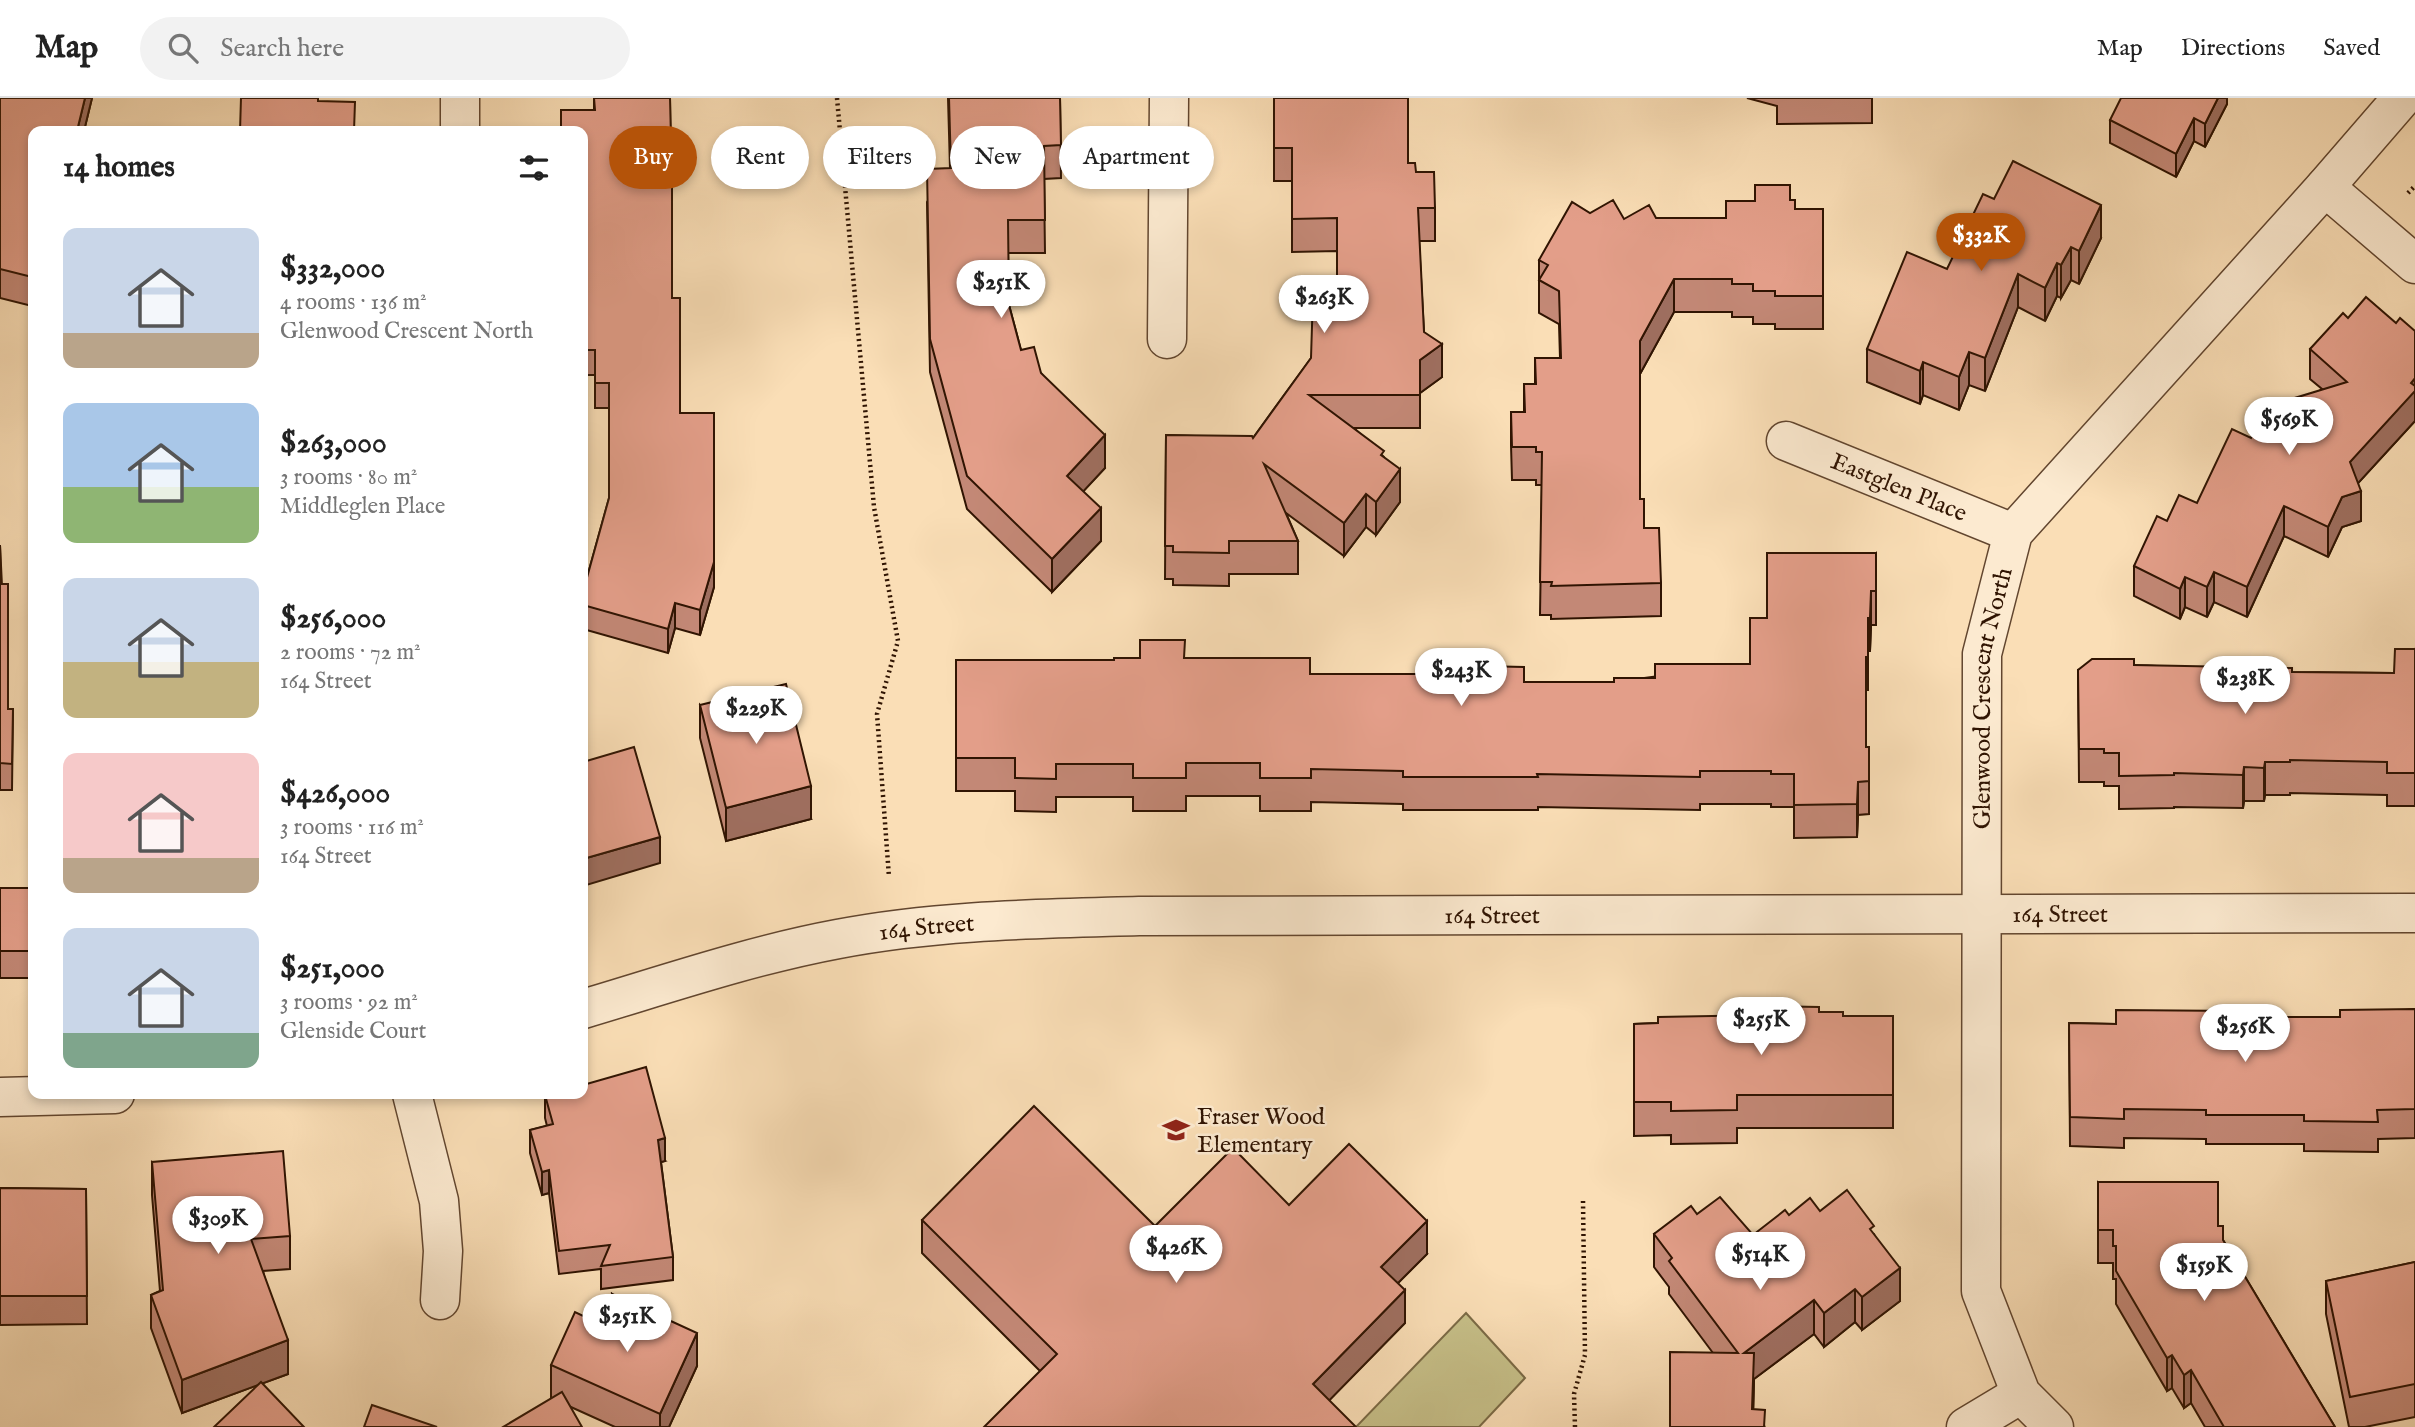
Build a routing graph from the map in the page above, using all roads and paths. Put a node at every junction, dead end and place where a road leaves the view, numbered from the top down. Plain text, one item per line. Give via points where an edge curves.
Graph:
1 (460, 98) edge
2 (837, 98) edge
3 (1169, 98) edge
4 (2402, 98) edge
5 (460, 126) edge
6 (2415, 186) edge
7 (2325, 187) junction
8 (2408, 193) dead end
9 (2415, 264) edge
10 (1167, 339) dead end
11 (1786, 441) dead end
12 (2013, 533) junction
13 (889, 877) dead end
14 (1982, 914) junction
15 (2415, 914) edge
16 (588, 1008) edge
17 (28, 1096) edge
18 (0, 1097) edge
19 (413, 1099) edge
20 (1583, 1200) dead end
21 (440, 1300) dead end
22 (2021, 1394) junction
23 (1575, 1427) edge
24 (1966, 1427) edge
25 (2054, 1427) edge

1 - 5 street
2 - 13 path via 874,507 898,641 877,714
3 - 10 street
4 - 7 street, Glenwood Crescent North
6 - 8 path
7 - 9 street
7 - 12 street, Glenwood Crescent North
11 - 12 street, Eastglen Place
12 - 14 street, Glenwood Crescent North via 1982,654
14 - 15 street, 164 Street
14 - 16 street, 164 Street via 1139,916 956,923 784,950
14 - 22 street, Glenwood Crescent North via 1981,1291
17 - 18 street
19 - 21 street via 439,1201
20 - 23 path via 1585,1355 1574,1394
22 - 24 street
22 - 25 street, Glenwood Crescent North

